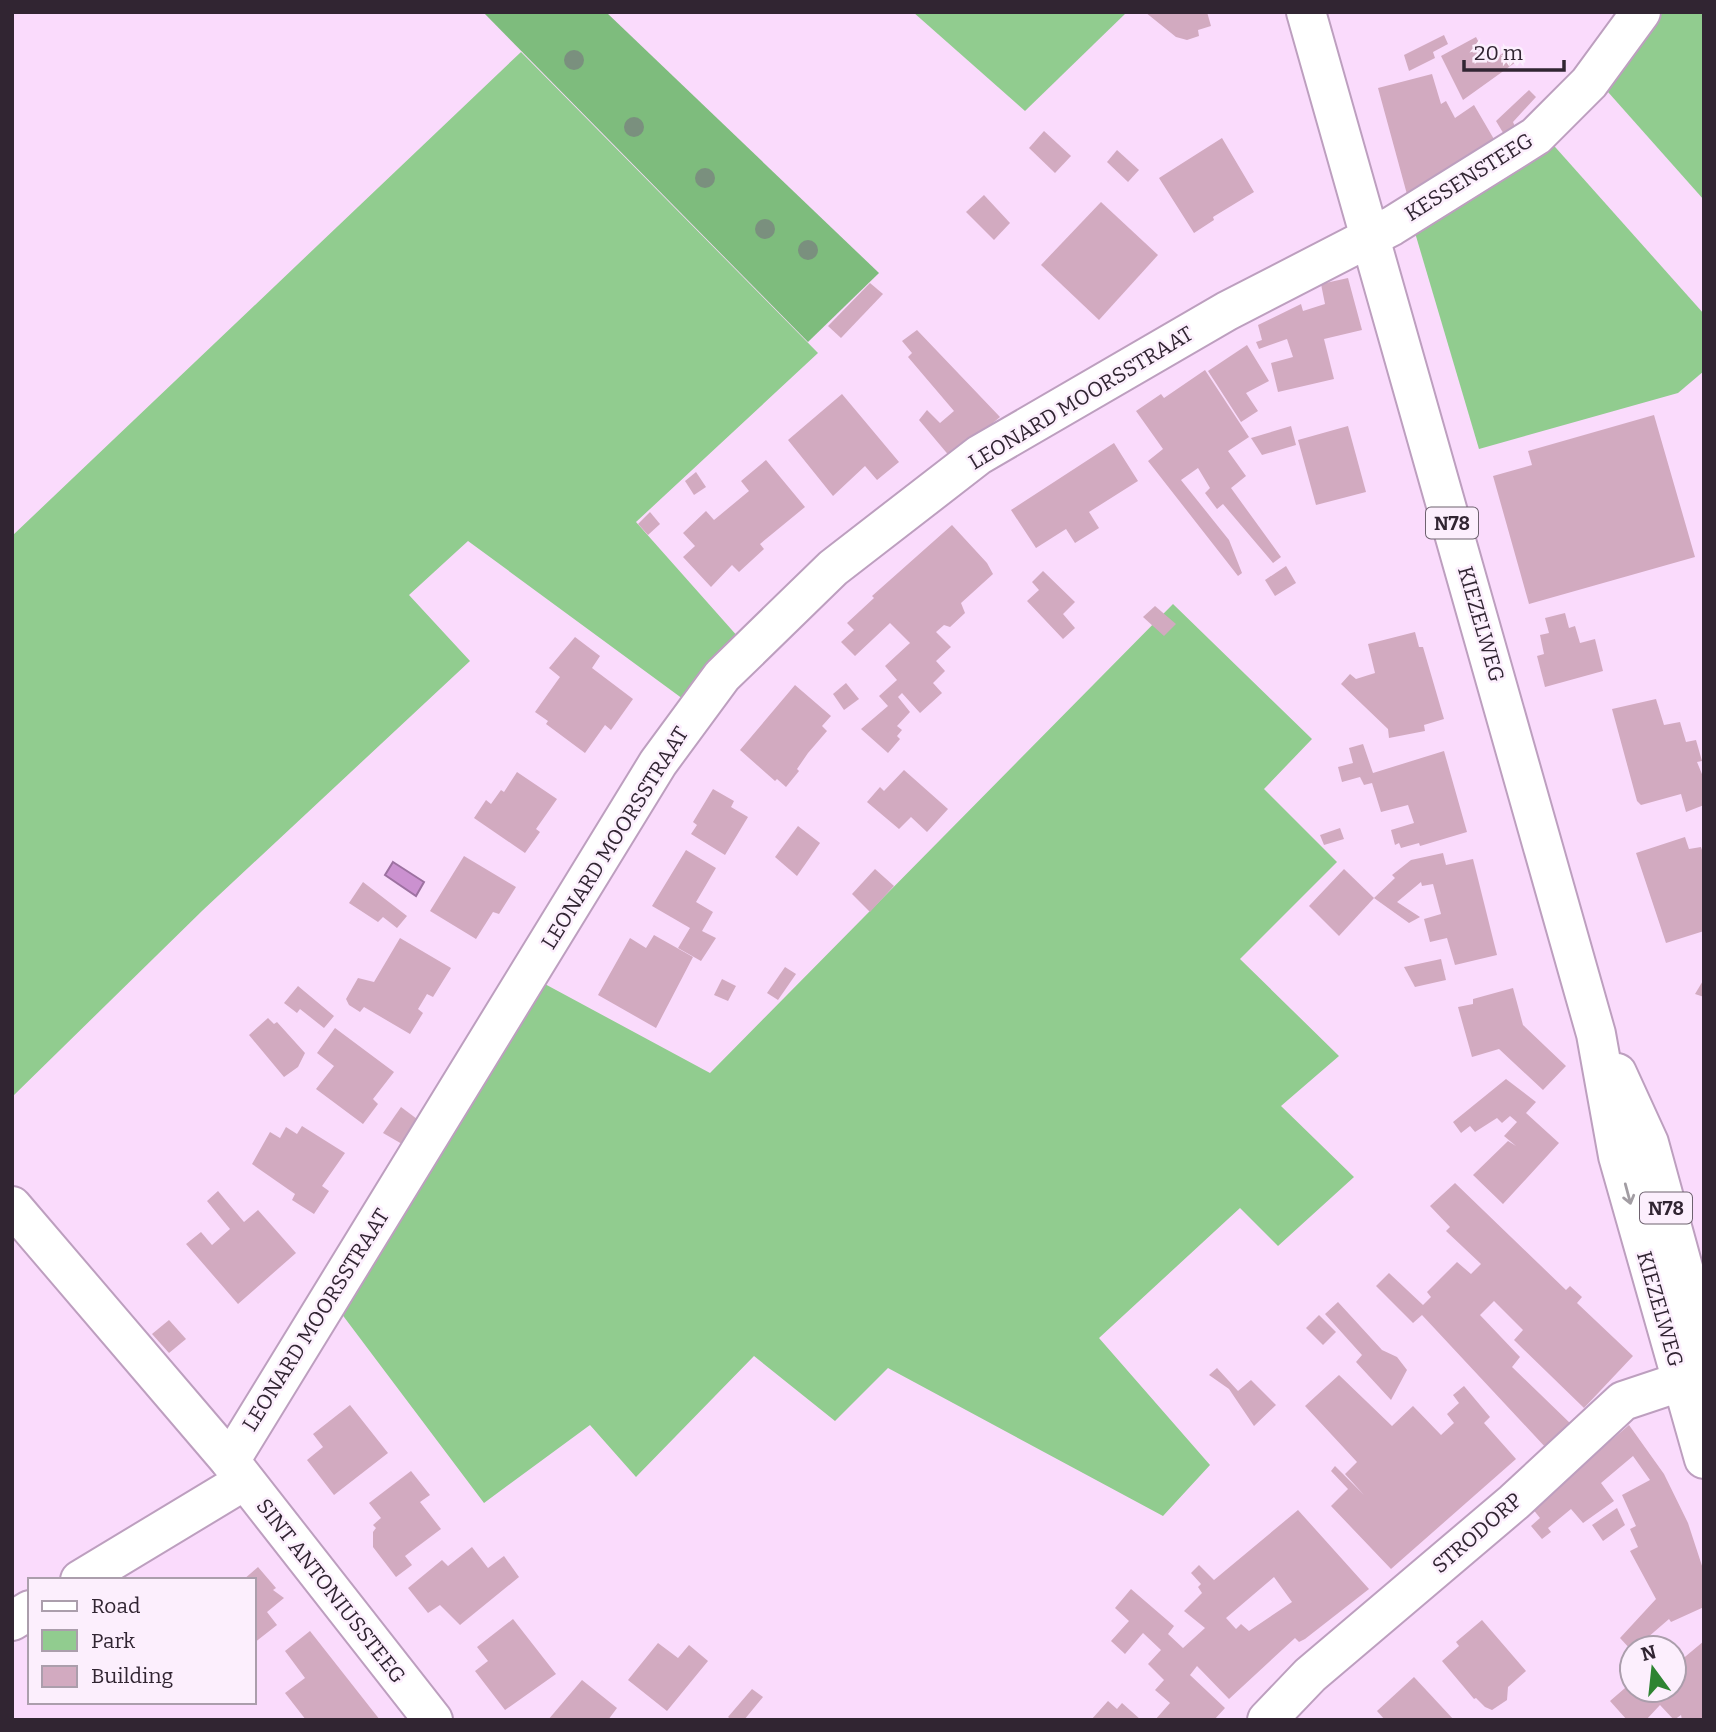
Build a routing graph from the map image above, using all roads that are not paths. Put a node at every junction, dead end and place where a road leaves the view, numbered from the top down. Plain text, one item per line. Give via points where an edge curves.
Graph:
1 (1306, 12) edge
2 (1641, 12) edge
3 (1371, 236) junction
4 (12, 1206) edge
5 (1680, 1273) edge
6 (1704, 1344) edge
7 (1692, 1377) edge
8 (1704, 1458) edge
9 (237, 1471) junction
10 (83, 1578) edge
11 (28, 1611) edge
12 (12, 1621) edge
13 (433, 1720) edge
14 (1266, 1720) edge

1 - 3 street, KIEZELWEG / N78
2 - 3 street, KESSENSTEEG via 1589,83 1536,135
3 - 5 street, KIEZELWEG / N78 via 1596,1034 1649,1143
3 - 9 street, LEONARD MOORSSTRAAT via 1227,311 979,455 833,568 722,676 658,763
4 - 9 street, SINT ANTONIUSSTEEG
5 - 6 street, KIEZELWEG / N78
5 - 7 street, KIEZELWEG / N78
7 - 8 street, KIEZELWEG / N78
7 - 14 street, STRODORP via 1623,1401 1514,1503 1310,1675
9 - 10 street
9 - 13 street, SINT ANTONIUSSTEEG
11 - 12 street

